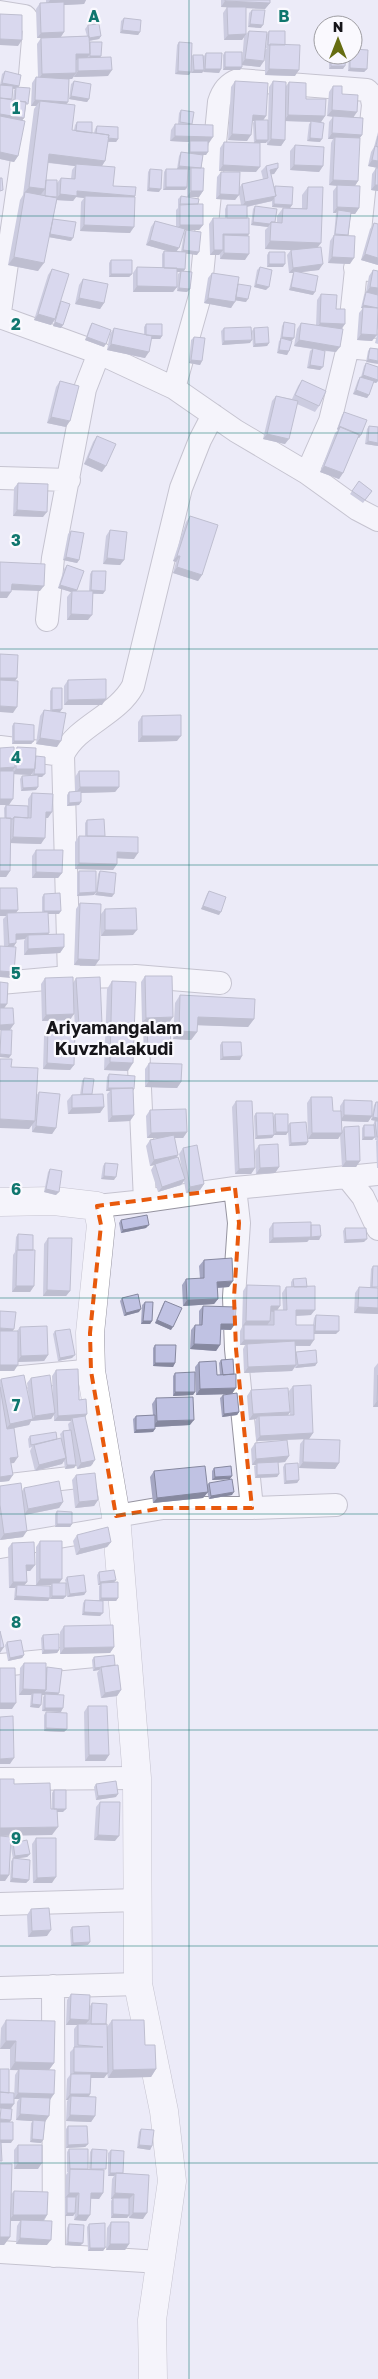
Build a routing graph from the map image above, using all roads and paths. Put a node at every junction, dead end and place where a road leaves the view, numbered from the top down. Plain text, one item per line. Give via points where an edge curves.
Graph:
1 (0, 12) edge
2 (355, 268) junction
3 (378, 271) edge
4 (0, 312) edge
5 (0, 317) edge
6 (348, 347) junction
7 (378, 350) edge
8 (96, 359) junction
9 (174, 388) junction
10 (206, 428) junction
11 (307, 473) junction
12 (0, 478) edge
13 (69, 480) junction
14 (378, 520) edge
15 (47, 620) dead end
16 (0, 747) edge
17 (62, 755) junction
18 (135, 976) junction
19 (69, 977) junction
20 (0, 983) edge
21 (220, 983) dead end
22 (378, 1174) edge
23 (347, 1177) junction
24 (0, 1202) edge
25 (145, 1202) junction
26 (237, 1204) junction
27 (97, 1206) junction
28 (370, 1213) edge
29 (91, 1371) junction
30 (0, 1380) edge
31 (108, 1473) junction
32 (0, 1486) edge
33 (336, 1505) dead end
34 (252, 1508) junction
35 (123, 1519) junction
36 (0, 1547) edge
37 (126, 1653) junction
38 (0, 1665) edge
39 (137, 1778) junction
40 (0, 1779) edge
41 (138, 1900) junction
42 (0, 1904) edge
43 (138, 1984) junction
44 (53, 1986) junction
45 (0, 1988) edge
46 (0, 2252) edge
47 (54, 2256) junction
48 (160, 2262) junction
49 (153, 2379) edge

1 - 4 street via 25,16 34,25 34,33 24,145
2 - 3 street
2 - 6 street
2 - 9 street via 373,105 371,94 362,88 231,82 219,102 200,296
5 - 8 street
6 - 7 street
6 - 11 street via 330,421
8 - 9 street
8 - 13 street via 85,389
9 - 10 street
10 - 11 street via 236,431
10 - 17 street via 181,488 134,686 116,708 71,742
11 - 14 street
12 - 13 street
13 - 15 street via 53,558
16 - 17 street
17 - 19 street
18 - 19 street
18 - 21 street
18 - 25 street
19 - 20 street
22 - 23 street
23 - 26 street
23 - 28 street
24 - 27 street via 54,1201
25 - 26 street
25 - 27 street
26 - 34 street via 236,1349
27 - 29 street via 101,1225 90,1334
29 - 30 street
29 - 31 street
31 - 32 street
31 - 35 street
33 - 34 street
34 - 35 street via 163,1508
35 - 36 street
35 - 37 street
37 - 38 street
37 - 39 street
39 - 40 street
39 - 41 street
41 - 42 street
41 - 43 street
43 - 44 street
43 - 48 street via 164,2110 172,2181
44 - 45 street
44 - 47 street
46 - 47 street
47 - 48 street
48 - 49 street via 152,2320

